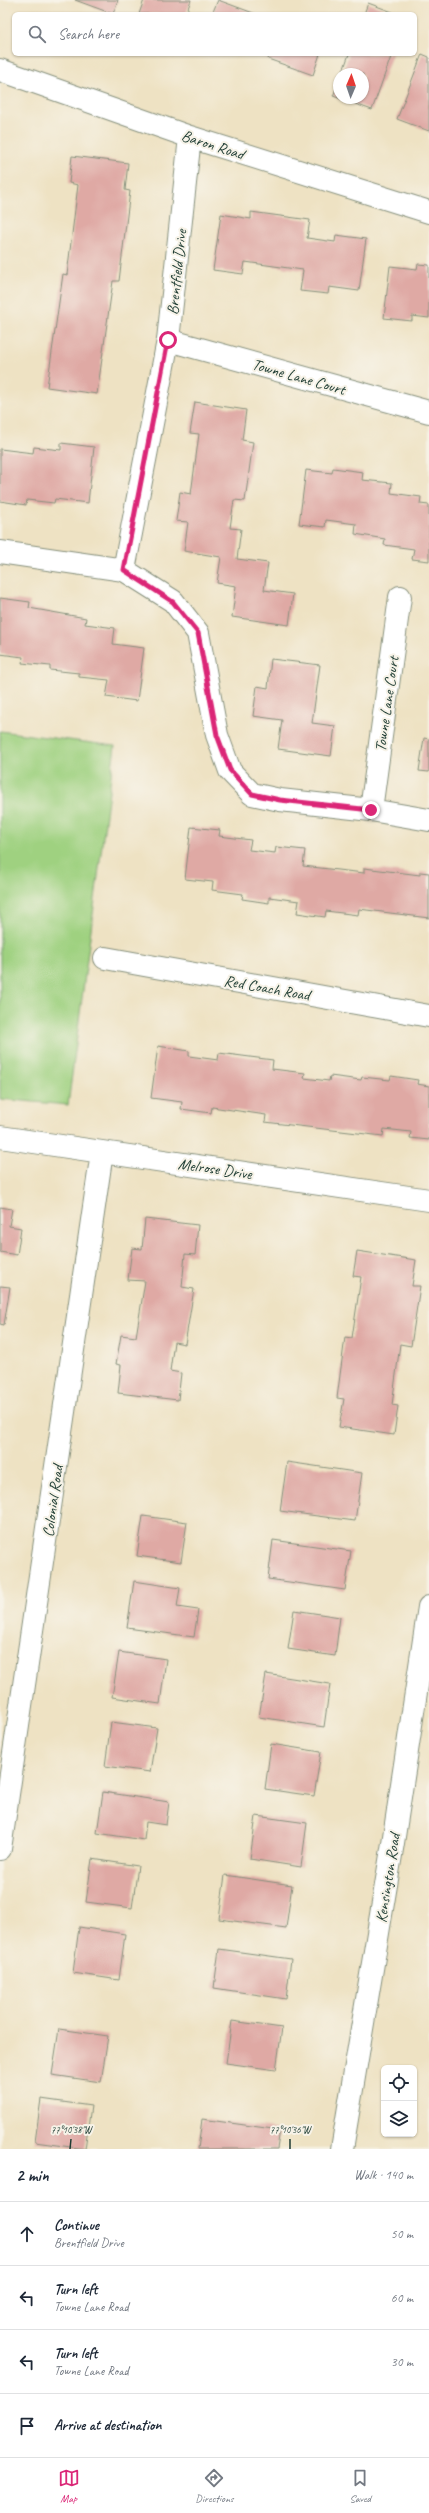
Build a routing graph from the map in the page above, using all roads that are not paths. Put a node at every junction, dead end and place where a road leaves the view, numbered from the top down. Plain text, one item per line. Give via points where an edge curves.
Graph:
1 (0, 70) edge
2 (190, 137) junction
3 (429, 212) edge
4 (168, 340) junction
5 (429, 412) edge
6 (0, 552) edge
7 (124, 570) junction
8 (400, 597) dead end
9 (371, 810) junction
10 (429, 820) edge
11 (105, 958) dead end
12 (429, 1016) edge
13 (0, 1137) edge
14 (102, 1152) junction
15 (429, 1200) edge
16 (429, 1607) edge
17 (0, 1849) edge
18 (342, 2149) edge

1 - 2 street, Baron Road
2 - 3 street, Baron Road
2 - 4 street, Brentfield Drive
4 - 5 street, Towne Lane Court
4 - 7 street, Brentfield Drive
6 - 7 street
7 - 9 street via 173,602 198,633 217,735 230,770 252,794 280,800
8 - 9 street, Towne Lane Court
9 - 10 street
11 - 12 street, Red Coach Road
13 - 14 street, Melrose Drive
14 - 15 street, Melrose Drive
14 - 17 street, Colonial Road
16 - 18 street, Kensington Road

